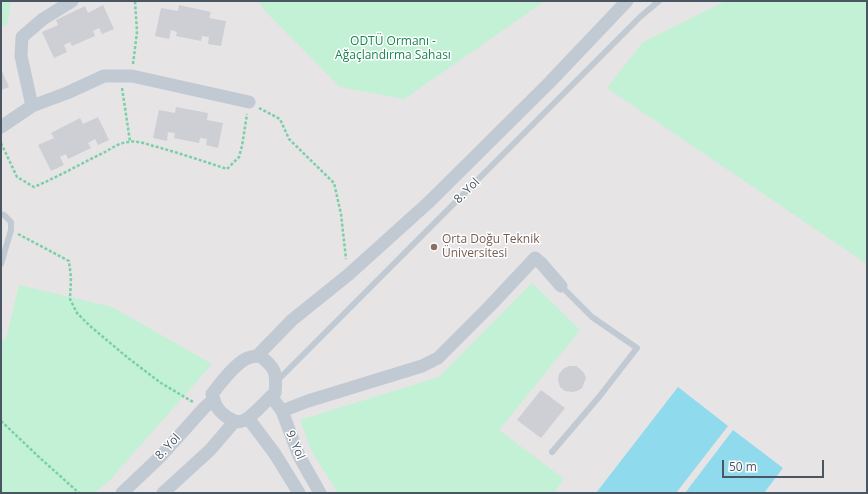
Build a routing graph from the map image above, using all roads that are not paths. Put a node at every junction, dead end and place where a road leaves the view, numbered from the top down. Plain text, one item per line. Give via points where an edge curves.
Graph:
1 (72, 1) edge
2 (627, 1) edge
3 (658, 1) edge
4 (248, 102) road end
5 (32, 106) junction
6 (1, 127) edge
7 (1, 214) edge
8 (1, 264) edge
9 (561, 286) joint
10 (257, 356) junction
11 (276, 382) junction
12 (271, 396) junction
13 (209, 404) junction
14 (282, 411) junction
15 (248, 418) junction
16 (235, 421) junction
17 (552, 452) dead end
18 (122, 493) edge
19 (163, 493) edge
20 (299, 493) edge
21 (320, 493) edge

1 - 5 street via 43,19 22,37 21,56
2 - 10 street, 8. Yol via 429,202 348,275 292,320
3 - 11 lane, 8. Yol
4 - 5 street via 126,76 104,76
5 - 6 street
7 - 8 lane via 11,222
9 - 14 street via 535,258 438,358 422,366
9 - 17 lane via 592,317 637,348
10 - 11 street via 269,362 276,372
10 - 13 street, 8. Yol via 242,361 212,394
11 - 12 street, 8. Yol via 275,392
12 - 14 street, 9. Yol
12 - 15 street, 8. Yol
13 - 16 street via 215,404 220,412
13 - 18 street, 8. Yol via 161,456
14 - 21 street, 9. Yol via 299,456
15 - 16 street via 241,422
15 - 20 street, 9. Yol via 275,454
16 - 19 street via 210,450

